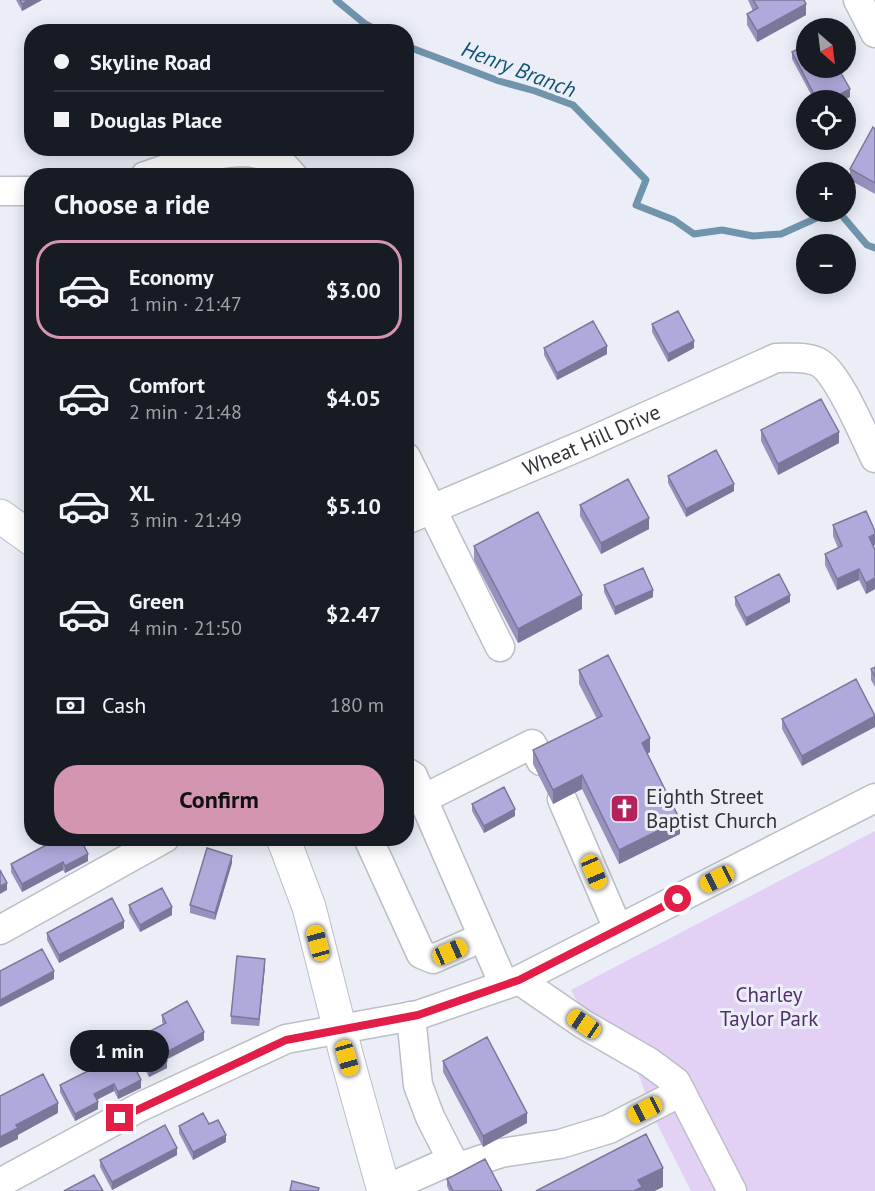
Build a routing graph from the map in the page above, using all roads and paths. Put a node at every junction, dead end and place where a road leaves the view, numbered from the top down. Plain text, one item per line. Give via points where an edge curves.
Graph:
1 (858, 0) edge
2 (875, 33) edge
3 (209, 156) edge
4 (265, 156) edge
5 (171, 168) edge
6 (286, 168) edge
7 (0, 191) edge
8 (24, 191) edge
9 (875, 458) edge
10 (414, 493) edge
11 (419, 515) edge
12 (0, 516) edge
13 (24, 533) edge
14 (500, 646) dead end
15 (541, 761) edge
16 (414, 778) edge
17 (875, 798) edge
18 (423, 799) junction
19 (562, 799) edge
20 (151, 846) edge
21 (286, 846) edge
22 (372, 846) edge
23 (618, 929) junction
24 (0, 930) edge
25 (483, 937) junction
26 (511, 982) junction
27 (411, 1016) junction
28 (339, 1029) junction
29 (681, 1092) junction
30 (452, 1160) junction
31 (0, 1183) edge
32 (384, 1191) edge
33 (732, 1191) edge

1 - 2 street
3 - 5 street
4 - 6 street via 278,160
7 - 8 street
9 - 11 street, Wheat Hill Drive via 834,377 820,363 776,358
10 - 11 street
11 - 14 street
12 - 13 main road
15 - 18 street via 532,744
16 - 18 street
17 - 23 street
18 - 25 street
19 - 23 street
20 - 24 street
21 - 28 main road via 309,907
22 - 25 street via 421,954 433,959
23 - 26 street
25 - 26 street
26 - 27 street
26 - 29 street via 649,1062 676,1082
27 - 28 street
27 - 30 street via 418,1085
28 - 31 street via 286,1040 140,1107
28 - 32 main road
29 - 30 street via 609,1129 560,1144 501,1153 462,1166
29 - 33 street
30 - 32 street

